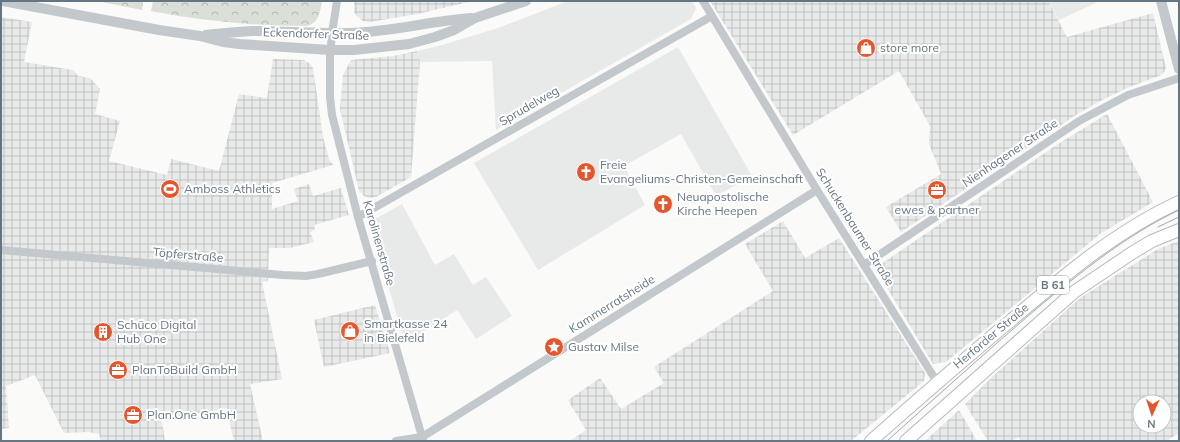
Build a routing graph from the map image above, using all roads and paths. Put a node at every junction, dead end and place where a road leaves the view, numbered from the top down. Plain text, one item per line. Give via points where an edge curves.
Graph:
1 (3, 1) edge
2 (337, 1) edge
3 (526, 1) edge
4 (703, 1) edge
5 (1161, 1) edge
6 (712, 16) junction
7 (475, 18) junction
8 (332, 34) junction
9 (200, 36) junction
10 (330, 50) junction
11 (1179, 69) edge
12 (1179, 78) edge
13 (817, 190) junction
14 (1179, 202) edge
15 (358, 217) junction
16 (1179, 230) edge
17 (1, 250) edge
18 (372, 261) junction
19 (864, 265) junction
20 (938, 382) junction
21 (423, 439) edge
22 (396, 441) edge
23 (871, 441) edge
24 (906, 441) edge

1 - 9 street, Eckendorfer Straße
2 - 8 street, Karolinenstraße
3 - 7 street, Eckendorfer Straße
4 - 6 street, Schuckenbaumer Straße
5 - 11 street
6 - 13 street, Schuckenbaumer Straße
6 - 15 street, Sprudelweg
7 - 8 street, Eckendorfer Straße via 452,19 387,30
7 - 10 street, Eckendorfer Straße via 454,30 409,44
8 - 9 street, Eckendorfer Straße via 251,31
8 - 10 street, Karolinenstraße
9 - 10 street, Eckendorfer Straße via 239,44
10 - 15 street, Karolinenstraße via 331,110
12 - 19 street, Nienhagener Straße via 1128,95 1079,121
13 - 19 street, Schuckenbaumer Straße
13 - 21 street, Kammerratsheide
14 - 20 main road, Herforder Straße / B 61 via 1107,243 1063,276
15 - 18 street, Karolinenstraße
16 - 24 main road, Herforder Straße / B 61 via 1152,241 1074,292
17 - 18 street, Töpferstraße via 306,276
18 - 21 street, Karolinenstraße
19 - 20 street, Schuckenbaumer Straße
20 - 23 main road, Herforder Straße / B 61
21 - 22 street, Kammerratsheide

